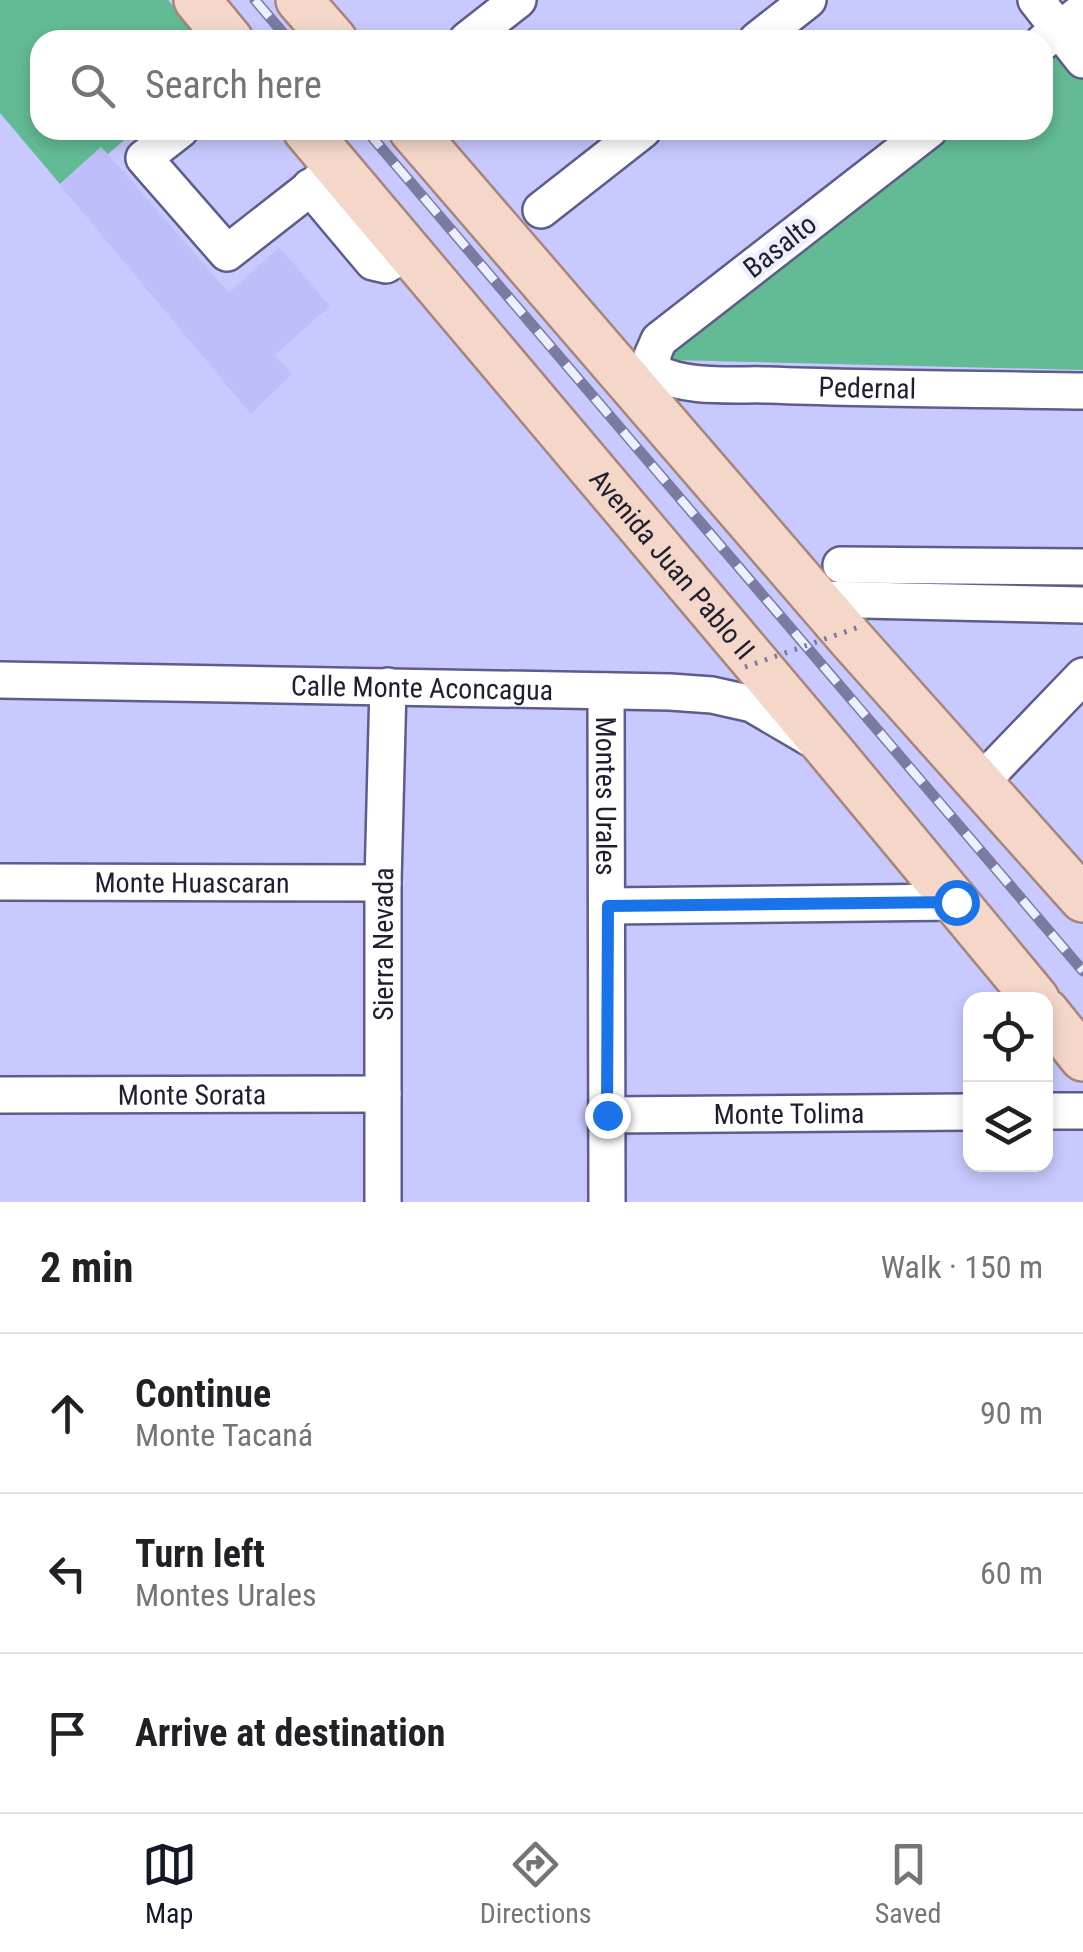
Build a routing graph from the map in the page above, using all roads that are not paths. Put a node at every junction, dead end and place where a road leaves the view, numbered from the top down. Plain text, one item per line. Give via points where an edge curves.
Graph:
1 (196, 0) edge
2 (300, 0) edge
3 (518, 0) edge
4 (808, 0) edge
5 (1036, 0) edge
6 (1062, 27) edge
7 (222, 30) edge
8 (326, 30) edge
9 (479, 30) edge
10 (770, 30) edge
11 (1083, 60) edge
12 (167, 140) edge
13 (310, 140) edge
14 (421, 140) edge
15 (630, 140) edge
16 (916, 140) edge
17 (324, 177) junction
18 (541, 210) dead end
19 (655, 372) joint
20 (1083, 391) edge
21 (1083, 566) edge
22 (829, 582) junction
23 (1083, 605) edge
24 (1083, 676) edge
25 (0, 680) edge
26 (388, 686) junction
27 (606, 691) junction
28 (832, 752) junction
29 (981, 782) junction
30 (0, 882) edge
31 (383, 884) junction
32 (1083, 899) edge
33 (956, 902) junction
34 (608, 906) junction
35 (1029, 992) edge
36 (1053, 1021) edge
37 (1083, 1058) edge
38 (383, 1094) junction
39 (0, 1095) edge
40 (1053, 1111) edge
41 (1083, 1111) edge
42 (963, 1112) edge
43 (607, 1115) junction
44 (384, 1202) edge
45 (607, 1202) edge

1 - 7 main road
2 - 8 main road
3 - 9 street
4 - 10 street
5 - 6 street
6 - 11 street
12 - 17 street via 144,158 227,253
13 - 17 main road, Avenida Juan Pablo II
14 - 22 main road
15 - 18 street
16 - 19 street, Basalto via 658,340
17 - 28 main road, Avenida Juan Pablo II via 408,251
19 - 20 street, Pedernal via 688,382
21 - 22 street
22 - 23 street
22 - 29 main road via 851,639
24 - 29 street
25 - 26 street, Calle Monte Aconcagua
26 - 27 street, Calle Monte Aconcagua
26 - 31 street, Sierra Nevada
27 - 28 street, Calle Monte Aconcagua via 734,699 780,718
27 - 34 street, Montes Urales
28 - 33 main road, Avenida Juan Pablo II
29 - 32 main road
30 - 31 street, Monte Huascaran
31 - 38 street, Sierra Nevada
33 - 34 street
33 - 35 main road, Avenida Juan Pablo II
34 - 43 street, Montes Urales
36 - 37 main road
38 - 39 street, Monte Sorata
38 - 44 street, Sierra Nevada
40 - 41 street
42 - 43 street, Monte Tolima
43 - 45 street, Montes Urales

